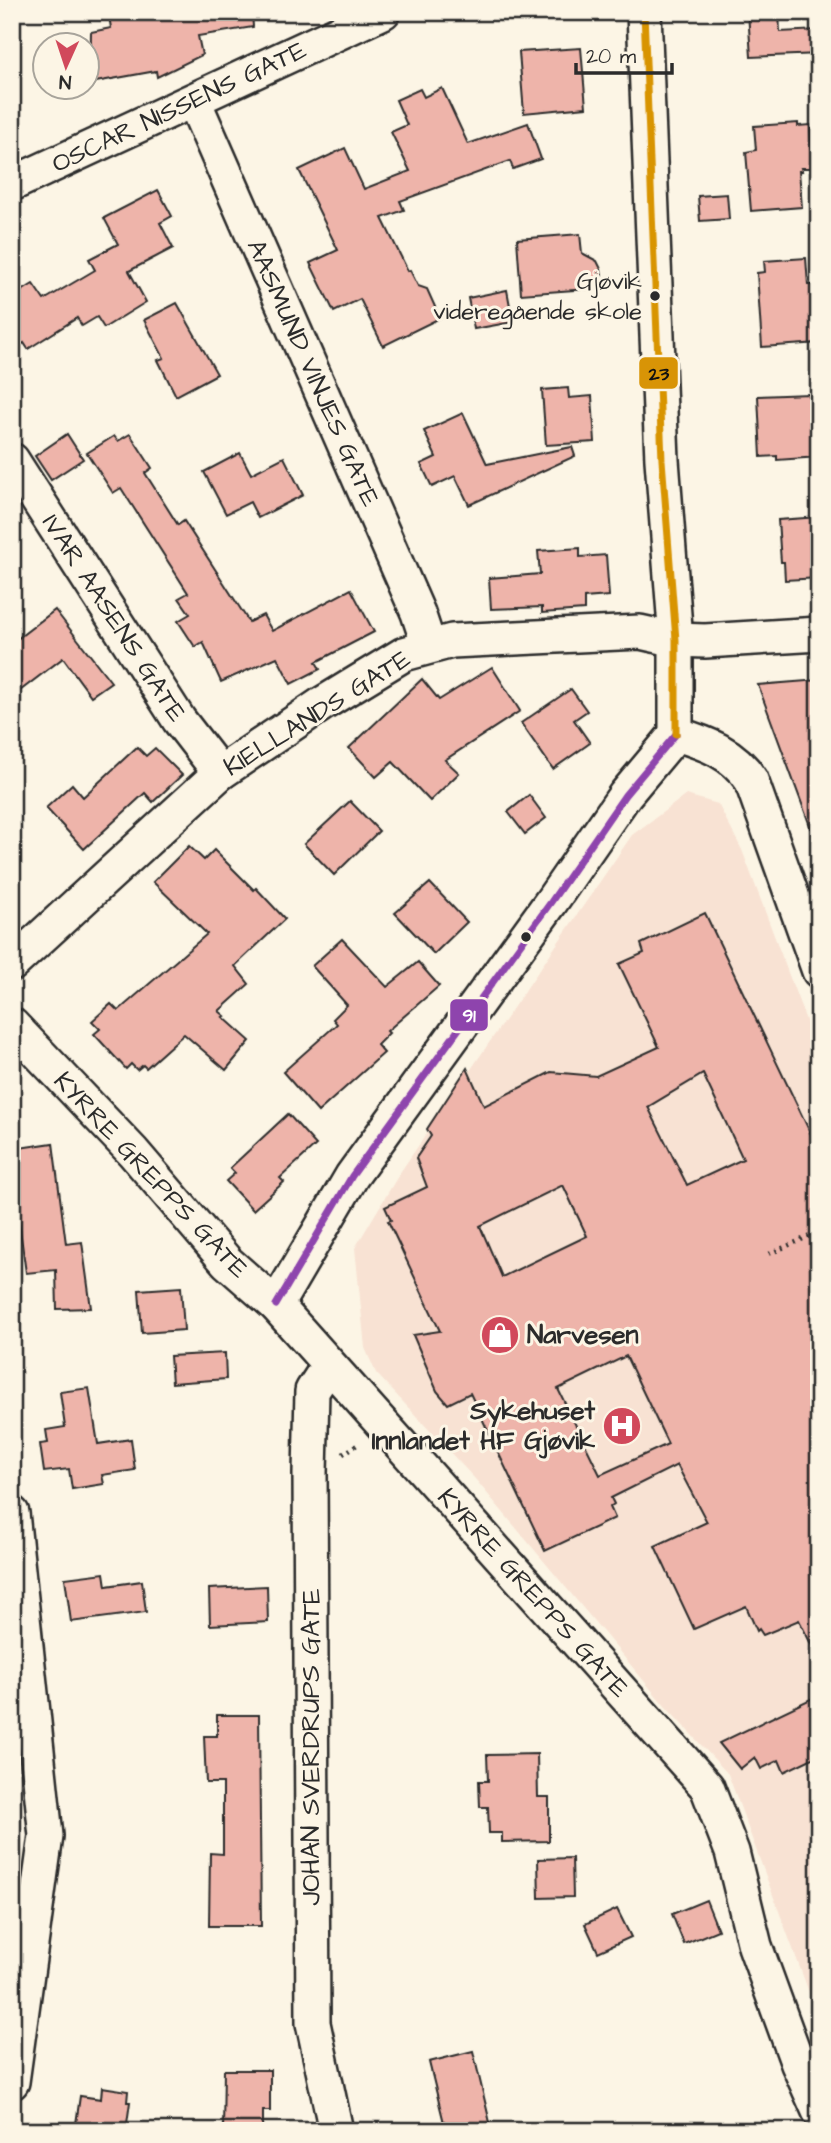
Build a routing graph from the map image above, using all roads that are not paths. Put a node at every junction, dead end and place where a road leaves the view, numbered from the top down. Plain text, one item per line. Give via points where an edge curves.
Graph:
1 (383, 12) edge
2 (644, 12) edge
3 (194, 101) junction
4 (12, 184) edge
5 (12, 460) edge
6 (819, 634) edge
7 (676, 640) junction
8 (429, 646) junction
9 (676, 734) junction
10 (220, 773) junction
11 (12, 964) edge
12 (819, 971) edge
13 (12, 1025) edge
14 (276, 1306) junction
15 (329, 1365) junction
16 (12, 1513) edge
17 (12, 2082) edge
18 (819, 2111) edge
19 (336, 2131) edge

1 - 3 street, OSCAR NISSENS GATE
2 - 7 street via 662,460
3 - 4 street, OSCAR NISSENS GATE
3 - 8 street, AASMUND VINJES GATE
5 - 10 street, IVAR AASENS GATE via 179,720
6 - 7 street, KIELLANDS GATE
7 - 8 street, KIELLANDS GATE via 640,632
7 - 9 street
8 - 10 street, KIELLANDS GATE via 404,654
9 - 12 street via 705,743 741,765 751,780
9 - 14 street via 625,795 352,1176
10 - 11 street, KIELLANDS GATE
13 - 14 street, KYRRE GREPPS GATE via 133,1153 227,1262
14 - 15 street, KYRRE GREPPS GATE
15 - 18 street, KYRRE GREPPS GATE via 707,1787 732,1852 755,1946
15 - 19 street, JOHAN SVERDRUPS GATE via 312,1391 312,2009
16 - 17 street via 46,1836

